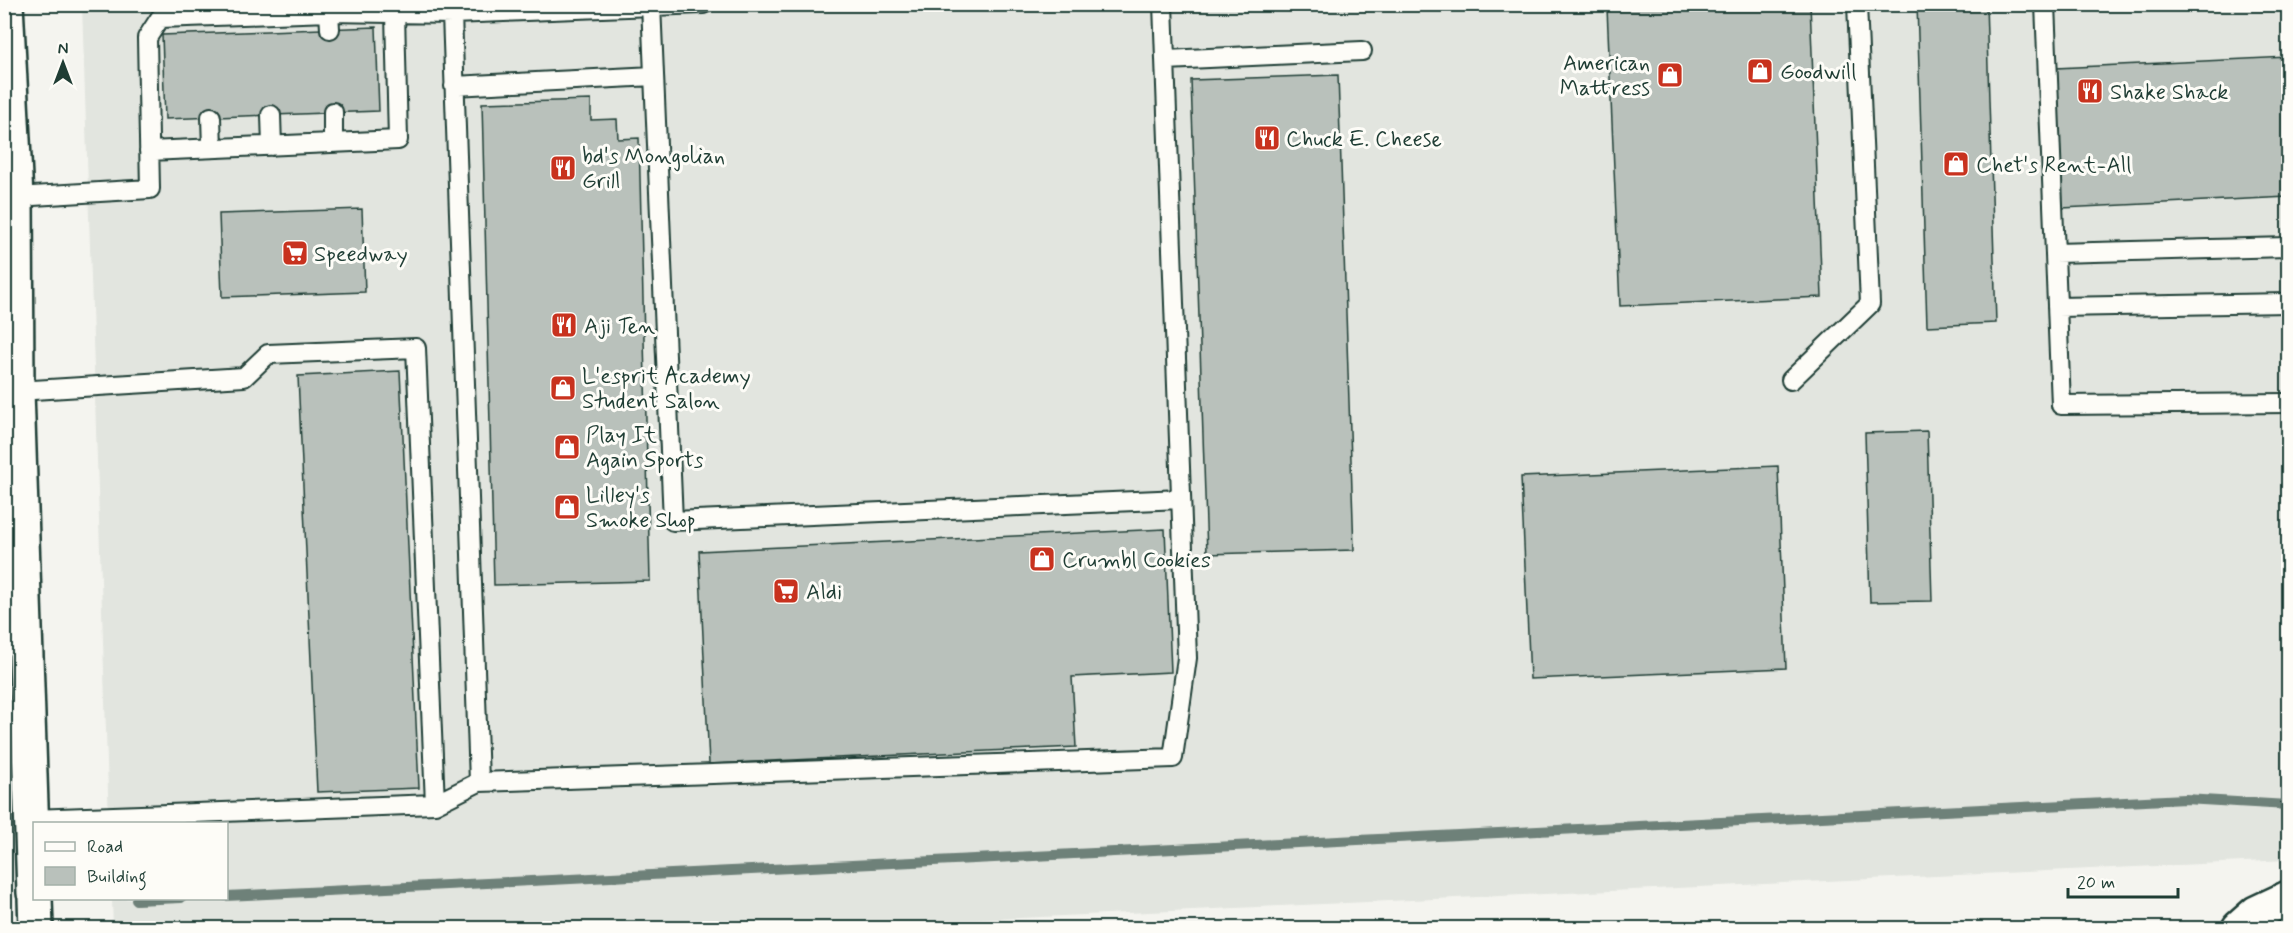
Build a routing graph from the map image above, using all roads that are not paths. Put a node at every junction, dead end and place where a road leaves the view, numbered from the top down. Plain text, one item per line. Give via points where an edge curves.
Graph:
1 (6, 4) edge
2 (703, 4) edge
3 (1163, 4) edge
4 (1857, 4) edge
5 (2045, 4) edge
6 (651, 6) edge
7 (395, 13) junction
8 (452, 14) junction
9 (329, 15) edge
10 (1362, 51) dead end
11 (1166, 60) junction
12 (654, 76) junction
13 (454, 86) junction
14 (333, 112) dead end
15 (271, 115) dead end
16 (211, 117) dead end
17 (333, 143) junction
18 (272, 146) junction
19 (212, 148) junction
20 (149, 151) junction
21 (16, 197) junction
22 (2289, 247) edge
23 (2055, 253) junction
24 (2289, 303) edge
25 (2057, 307) junction
26 (1791, 380) dead end
27 (17, 391) junction
28 (2289, 403) edge
29 (1181, 499) junction
30 (14, 598) edge
31 (479, 782) junction
32 (435, 804) junction
33 (32, 819) junction
34 (33, 856) edge
35 (2289, 898) edge
36 (35, 900) edge
37 (36, 928) edge
38 (2239, 928) edge

1 - 21 street
2 - 6 lane
3 - 11 lane
4 - 26 lane via 1870,304
5 - 23 lane
6 - 8 lane
6 - 12 lane
7 - 8 lane
7 - 9 lane
7 - 17 lane via 398,140
8 - 13 lane
9 - 20 lane via 208,25 160,18 147,38
10 - 11 lane
11 - 29 lane
12 - 13 lane
12 - 29 lane via 673,521
13 - 31 lane
14 - 17 lane
15 - 18 lane
16 - 19 lane
17 - 18 lane
18 - 19 lane
19 - 20 lane
20 - 21 lane via 150,189
21 - 27 street
22 - 23 lane
23 - 25 lane
24 - 25 lane
25 - 28 lane via 2061,405
27 - 30 street
27 - 32 lane via 244,377 268,354 416,348
29 - 31 lane via 1187,658 1173,758
30 - 33 street
31 - 32 lane
32 - 33 lane
33 - 34 street
35 - 38 street via 2256,913
36 - 37 street

